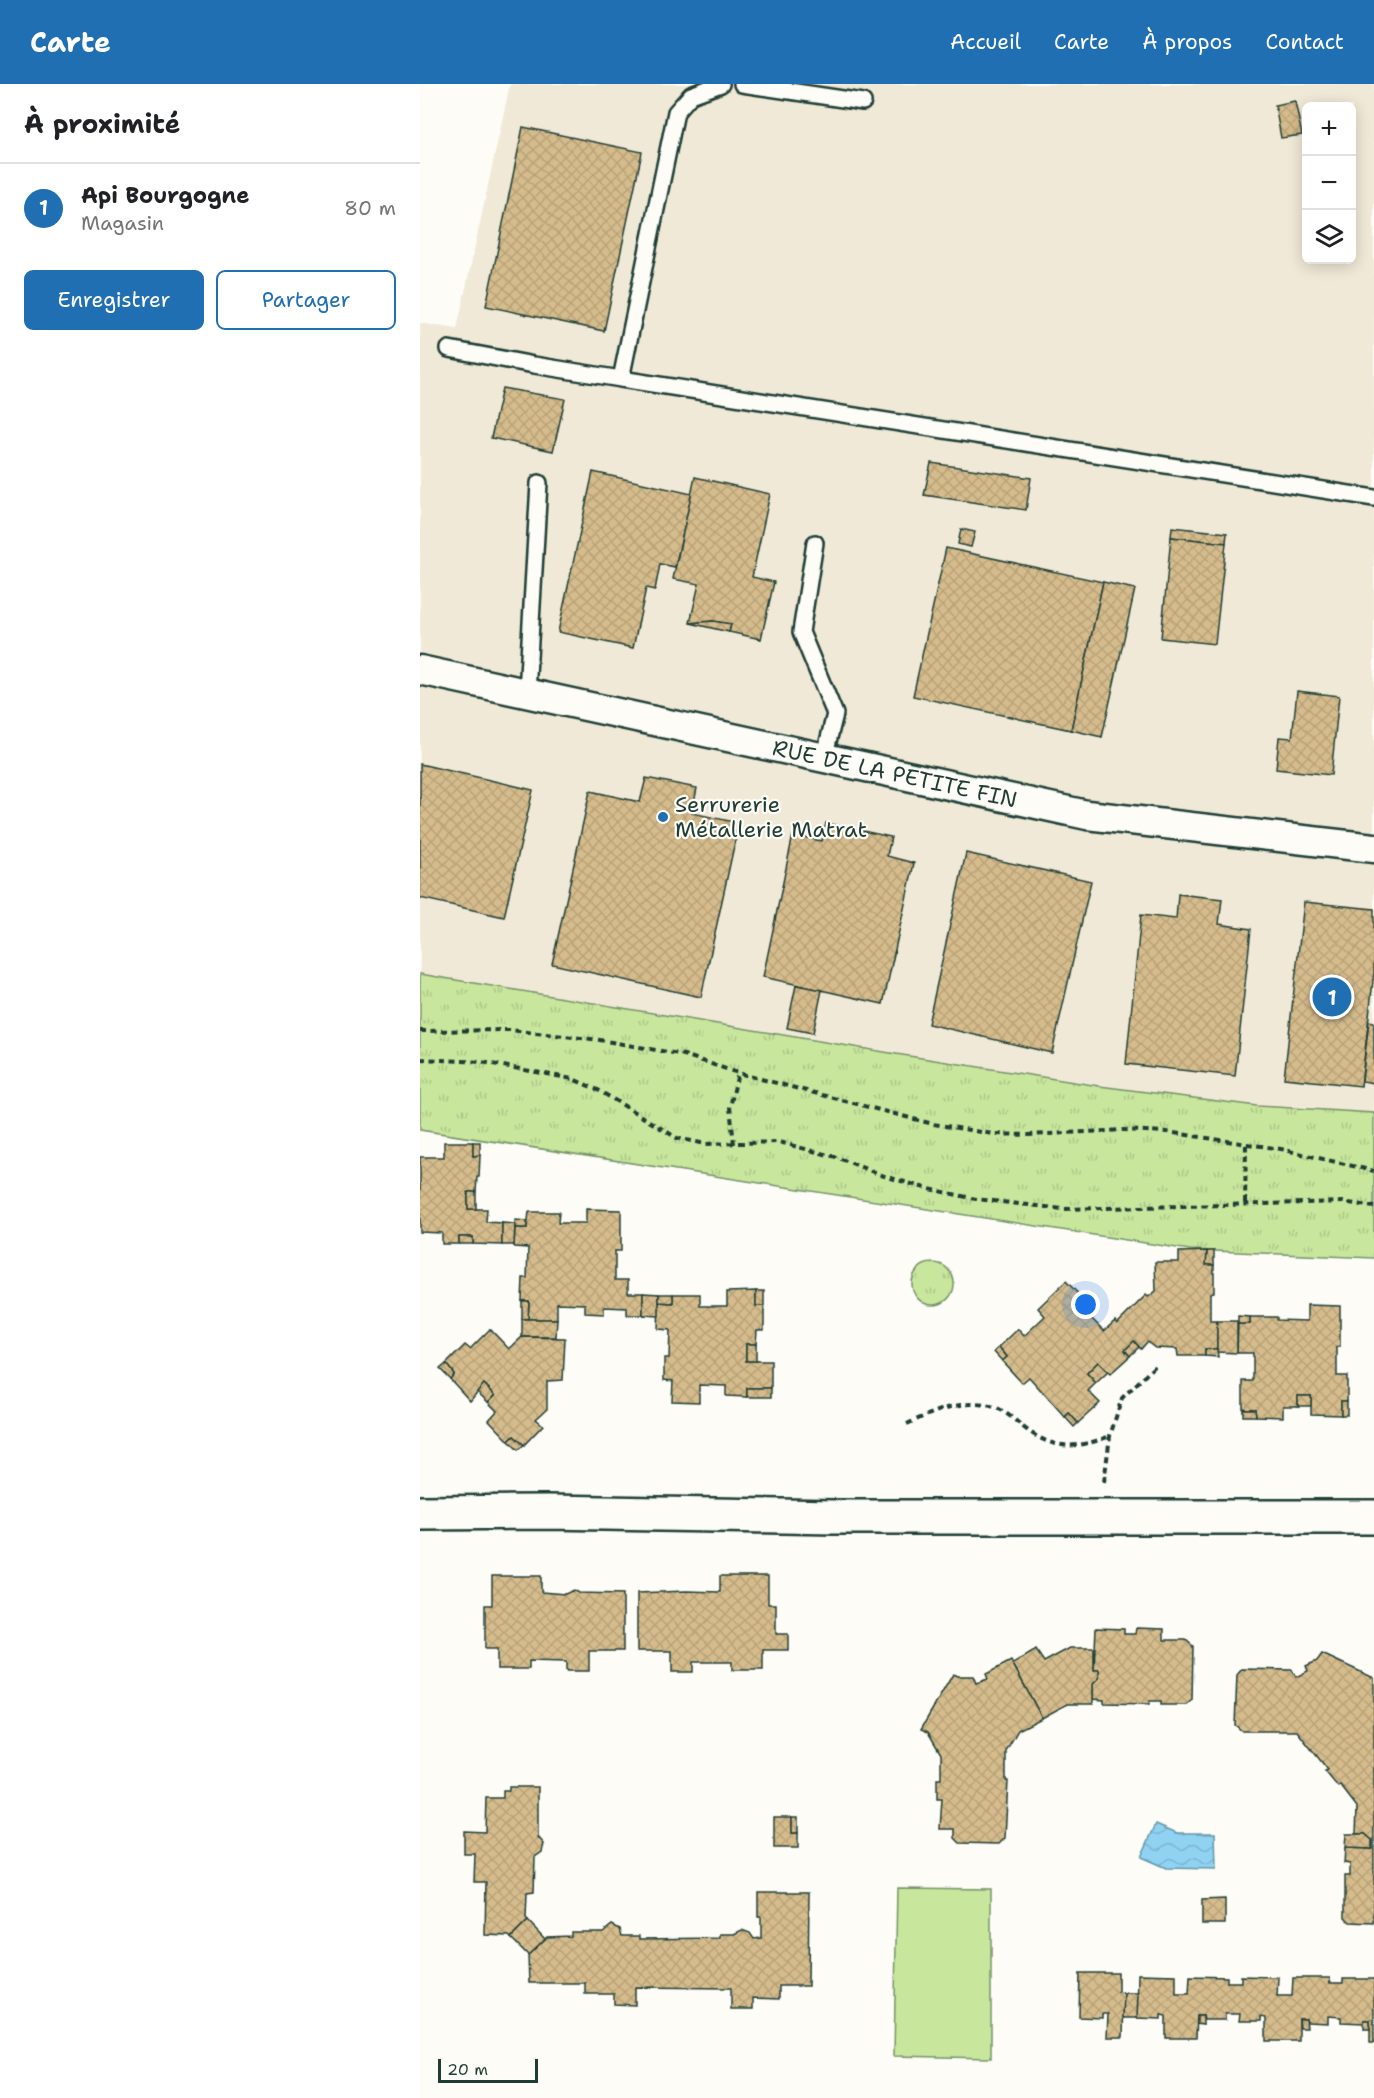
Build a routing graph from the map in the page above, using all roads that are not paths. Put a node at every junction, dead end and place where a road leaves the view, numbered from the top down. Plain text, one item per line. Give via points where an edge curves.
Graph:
1 (721, 84) edge
2 (742, 84) edge
3 (863, 102) dead end
4 (449, 349) dead end
5 (621, 379) junction
6 (539, 483) dead end
7 (1374, 498) edge
8 (814, 543) dead end
9 (420, 670) edge
10 (526, 693) junction
11 (824, 758) junction
12 (1374, 848) edge
13 (420, 1513) edge
14 (1374, 1517) edge

1 - 5 lane via 691,94 676,112
2 - 3 lane
4 - 5 lane
5 - 7 lane
6 - 10 lane
8 - 11 lane via 801,632 835,714
9 - 10 street, RUE DE LA PETITE FIN
10 - 11 street, RUE DE LA PETITE FIN
11 - 12 street, RUE DE LA PETITE FIN via 1087,815
13 - 14 street

